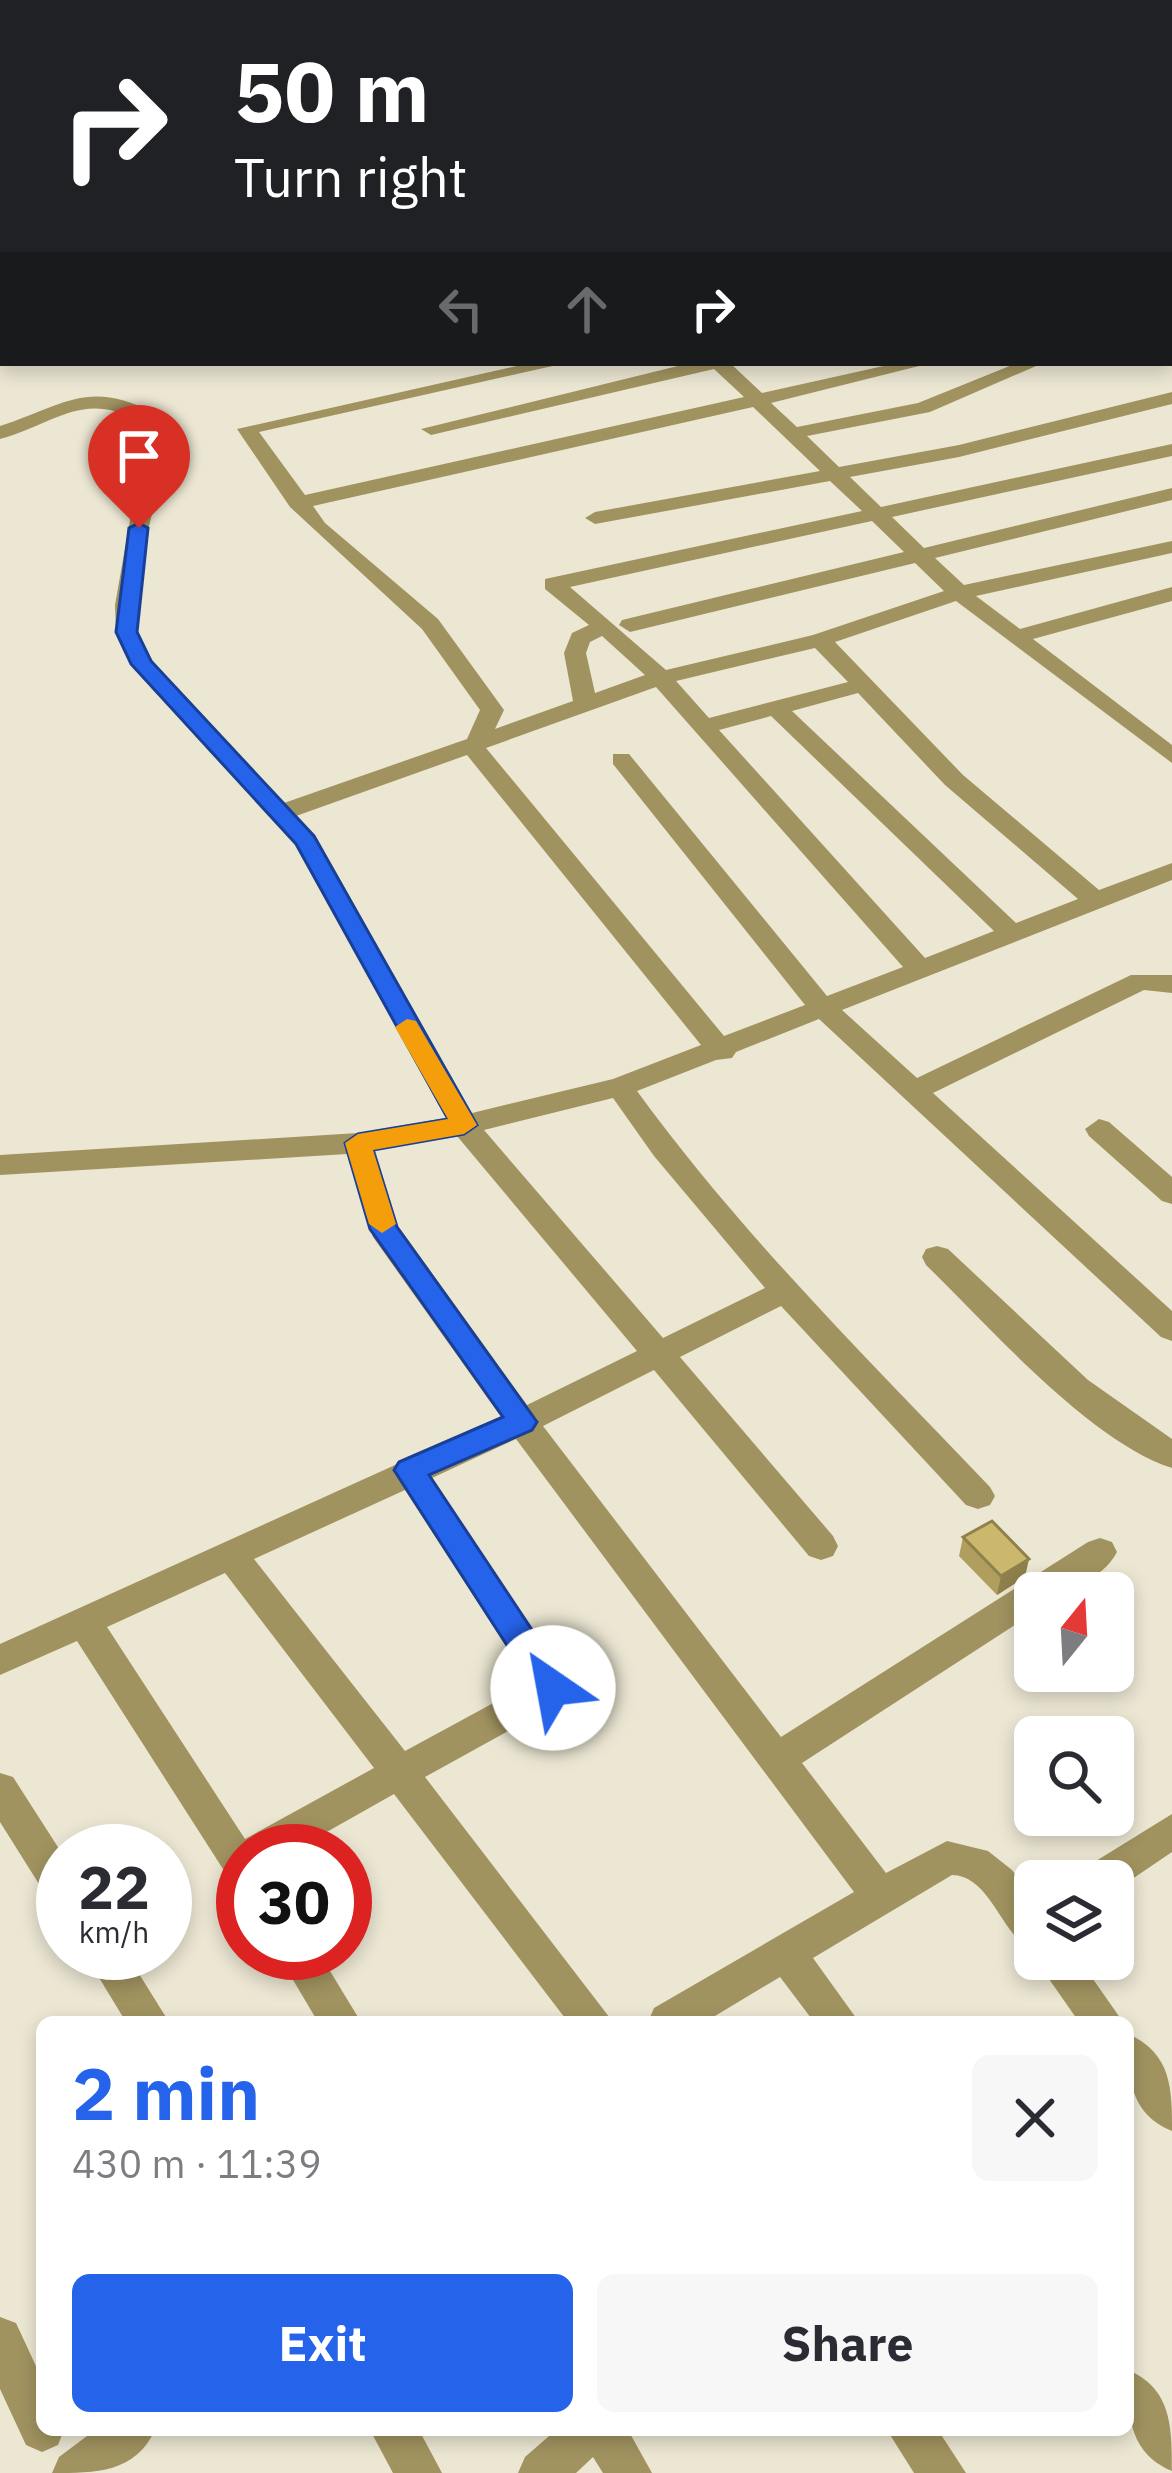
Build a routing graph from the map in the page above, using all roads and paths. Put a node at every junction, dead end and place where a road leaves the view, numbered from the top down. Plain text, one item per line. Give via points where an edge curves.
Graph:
1 (543, 366) edge
2 (716, 366) edge
3 (727, 366) edge
4 (909, 366) edge
5 (1027, 366) edge
6 (1172, 398) edge
7 (760, 400) junction
8 (431, 429) dead end
9 (0, 433) edge
10 (794, 433) junction
11 (1172, 450) edge
12 (830, 472) junction
13 (1172, 494) edge
14 (297, 503) junction
15 (875, 517) junction
16 (595, 518) dead end
17 (1172, 548) edge
18 (919, 556) junction
19 (959, 592) junction
20 (1172, 594) edge
21 (630, 625) dead end
22 (604, 627) junction
23 (1018, 636) junction
24 (820, 640) junction
25 (657, 680) junction
26 (860, 686) junction
27 (585, 703) junction
28 (778, 710) junction
29 (702, 727) junction
30 (474, 748) junction
31 (1172, 756) edge
32 (621, 759) dead end
33 (280, 813) junction
34 (1172, 871) edge
35 (1096, 901) junction
36 (1011, 933) junction
37 (919, 968) junction
38 (1172, 983) edge
39 (821, 1006) junction
40 (722, 1052) junction
41 (620, 1087) junction
42 (914, 1091) junction
43 (464, 1125) junction
44 (1100, 1129) dead end
45 (358, 1143) junction
46 (0, 1165) edge
47 (1172, 1194) edge
48 (937, 1258) dead end
49 (785, 1291) junction
50 (1172, 1329) edge
51 (660, 1352) junction
52 (522, 1422) junction
53 (1172, 1455) edge
54 (410, 1470) junction
55 (979, 1496) dead end
56 (821, 1546) dead end
57 (1100, 1552) dead end
58 (231, 1555) junction
59 (1068, 1572) edge
60 (1014, 1607) edge
61 (84, 1622) junction
62 (0, 1660) edge
63 (777, 1759) junction
64 (398, 1770) junction
65 (0, 1790) edge
66 (221, 1824) edge
67 (307, 1824) edge
68 (1172, 1831) edge
69 (36, 1846) edge
70 (1128, 1860) edge
71 (881, 1897) junction
72 (1014, 1904) edge
73 (785, 1953) junction
74 (121, 1980) edge
75 (314, 1980) edge
76 (1071, 1980) edge
77 (144, 2016) edge
78 (337, 2016) edge
79 (588, 2016) edge
80 (678, 2016) edge
81 (834, 2016) edge
82 (1098, 2016) edge
83 (1134, 2062) edge
84 (1172, 2111) edge
85 (0, 2339) edge
86 (1134, 2400) edge
87 (36, 2416) edge
88 (45, 2436) edge
89 (124, 2436) edge
90 (397, 2436) edge
91 (583, 2436) edge
92 (606, 2436) edge
93 (915, 2436) edge
94 (1172, 2448) edge
95 (63, 2473) edge
96 (74, 2473) edge
97 (419, 2473) edge
98 (541, 2473) edge
99 (629, 2473) edge
100 (943, 2473) edge

1 - 14 street via 247,429
2 - 8 street
3 - 7 street
4 - 7 street
5 - 10 street via 922,408
6 - 12 street via 959,451
7 - 10 street
7 - 14 street
9 - 33 street via 79,399 123,404 148,418 152,452 127,632 142,664
10 - 12 street
11 - 15 street
12 - 15 street
12 - 16 street
13 - 18 street
14 - 30 street via 443,641 492,710
15 - 18 street
15 - 22 street via 553,584
17 - 19 street
18 - 19 street
18 - 21 street
19 - 23 street
19 - 24 street
20 - 23 street
22 - 25 street
22 - 27 street via 580,638 575,653
23 - 31 street
24 - 25 street
24 - 26 street
25 - 27 street
25 - 29 street
26 - 28 street
26 - 35 street via 954,780
27 - 30 street
28 - 29 street
28 - 36 street
29 - 37 street
30 - 33 street
30 - 40 street
32 - 39 street
33 - 43 street via 306,841
34 - 35 street
35 - 36 street
36 - 37 street
37 - 39 street
38 - 42 street via 1140,981
39 - 40 street
39 - 42 street
40 - 41 street
41 - 43 street
41 - 49 street
42 - 50 street
43 - 45 street
43 - 51 street
44 - 47 street
45 - 46 street
45 - 52 street via 384,1229
48 - 53 street via 1078,1392
49 - 51 street
49 - 55 street
51 - 52 street
51 - 56 street
52 - 54 street
52 - 63 street
54 - 58 street
54 - 64 street via 553,1688
57 - 59 street
58 - 61 street
58 - 64 street
60 - 63 street
61 - 62 street
61 - 66 street
63 - 71 street
64 - 67 street
64 - 79 street
65 - 69 street
68 - 70 street
71 - 72 street via 960,1856 987,1871
71 - 73 street
73 - 80 street
73 - 81 street
74 - 77 street
75 - 78 street
76 - 82 street
83 - 84 street
85 - 87 street
86 - 94 street
88 - 95 street
89 - 96 street
90 - 97 street
91 - 98 street
92 - 99 street
93 - 100 street

